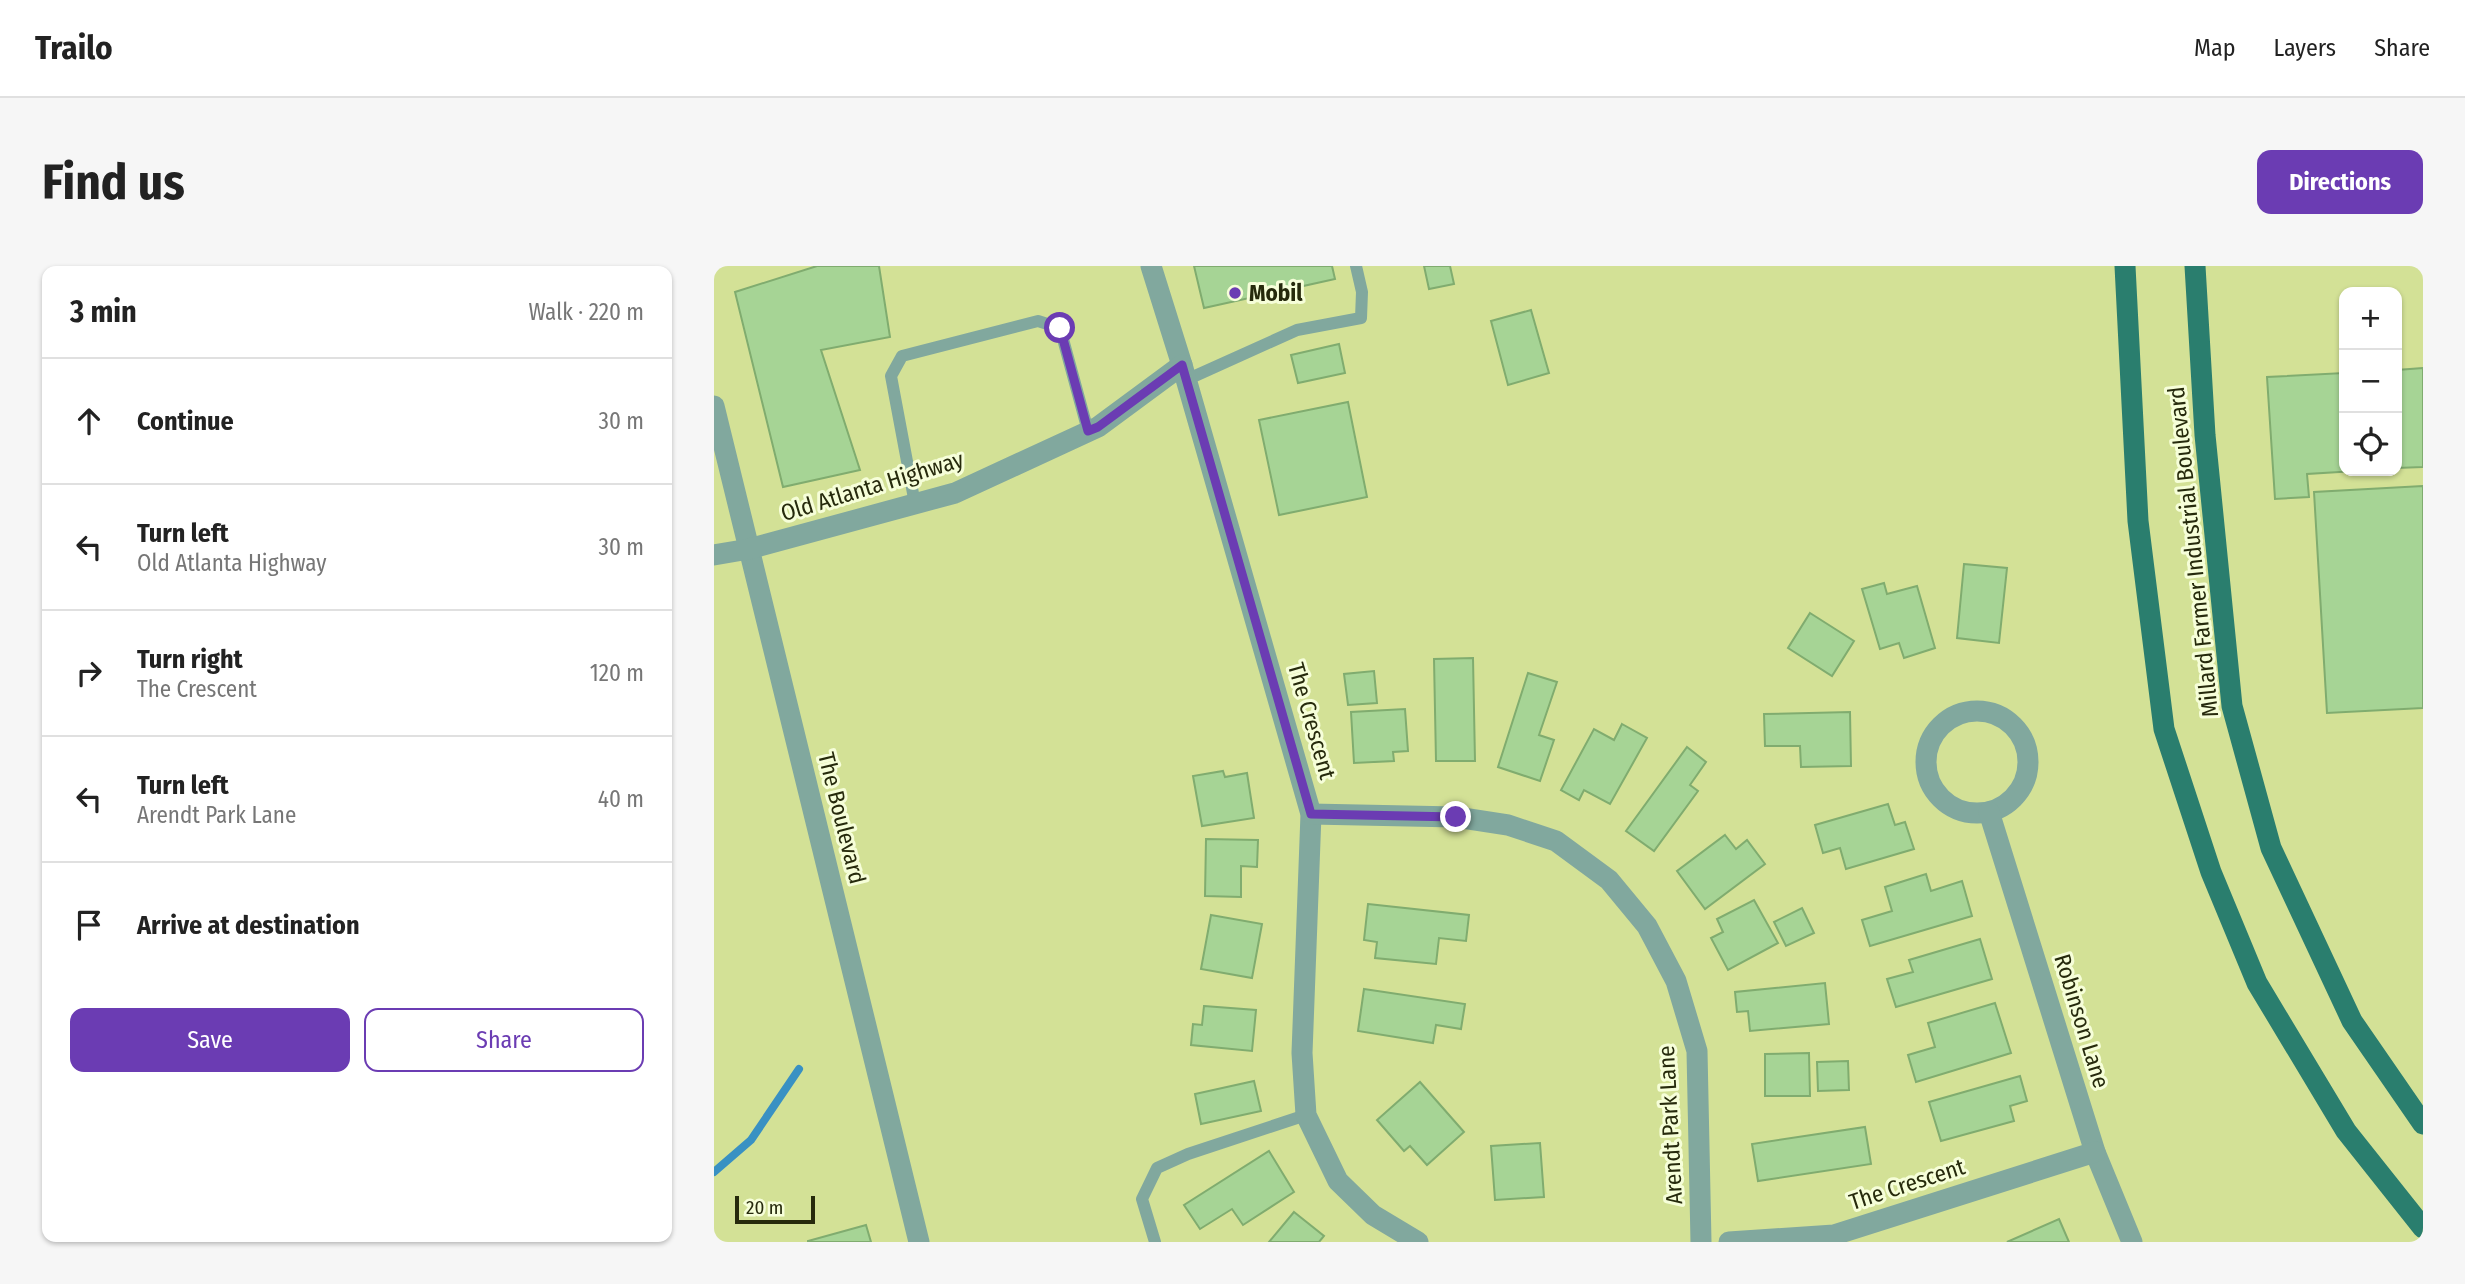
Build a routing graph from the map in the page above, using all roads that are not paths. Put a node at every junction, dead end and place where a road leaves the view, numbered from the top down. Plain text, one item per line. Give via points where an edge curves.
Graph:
1 (1151, 266) edge
2 (1356, 266) edge
3 (2125, 266) edge
4 (2195, 266) edge
5 (1184, 373) junction
6 (714, 406) edge
7 (1088, 431) junction
8 (915, 504) junction
9 (749, 549) junction
10 (714, 555) edge
11 (1989, 812) junction
12 (1311, 814) junction
13 (1306, 1115) junction
14 (2423, 1124) edge
15 (2095, 1152) junction
16 (2423, 1228) edge
17 (919, 1242) edge
18 (1155, 1242) edge
19 (1418, 1242) edge
20 (1701, 1242) edge
21 (1729, 1242) edge
22 (2132, 1242) edge

1 - 5 street, The Crescent
2 - 5 lane via 1361,318 1297,330
3 - 16 main road, Millard Farmer Industrial Boulevard via 2138,521 2164,729 2211,872 2257,983 2346,1131
4 - 14 main road, Millard Farmer Industrial Boulevard via 2206,449 2232,706 2240,739 2271,848 2352,1021
5 - 7 street, Old Atlanta Highway
5 - 12 street, The Crescent
6 - 9 street, The Boulevard
7 - 8 street, Old Atlanta Highway via 955,492
7 - 8 lane via 1060,328 1038,321 902,356 891,376
8 - 9 street, Old Atlanta Highway
9 - 10 street, Old Atlanta Highway
9 - 17 street, The Boulevard
11 - 11 street via 2005,806 2026,780 2026,746 2006,719 1973,711 1957,715 1932,737 1926,770 1932,786 1949,804 1972,813
11 - 15 street, Robinson Lane
12 - 13 street, The Crescent via 1302,1053
12 - 20 street, Arendt Park Lane via 1456,817 1508,825 1556,841 1609,880 1647,926 1676,981 1697,1051
13 - 18 lane via 1157,1168 1142,1199
13 - 19 street, The Crescent via 1338,1181 1373,1215
15 - 21 street, The Crescent via 1834,1235
15 - 22 street, Robinson Lane

